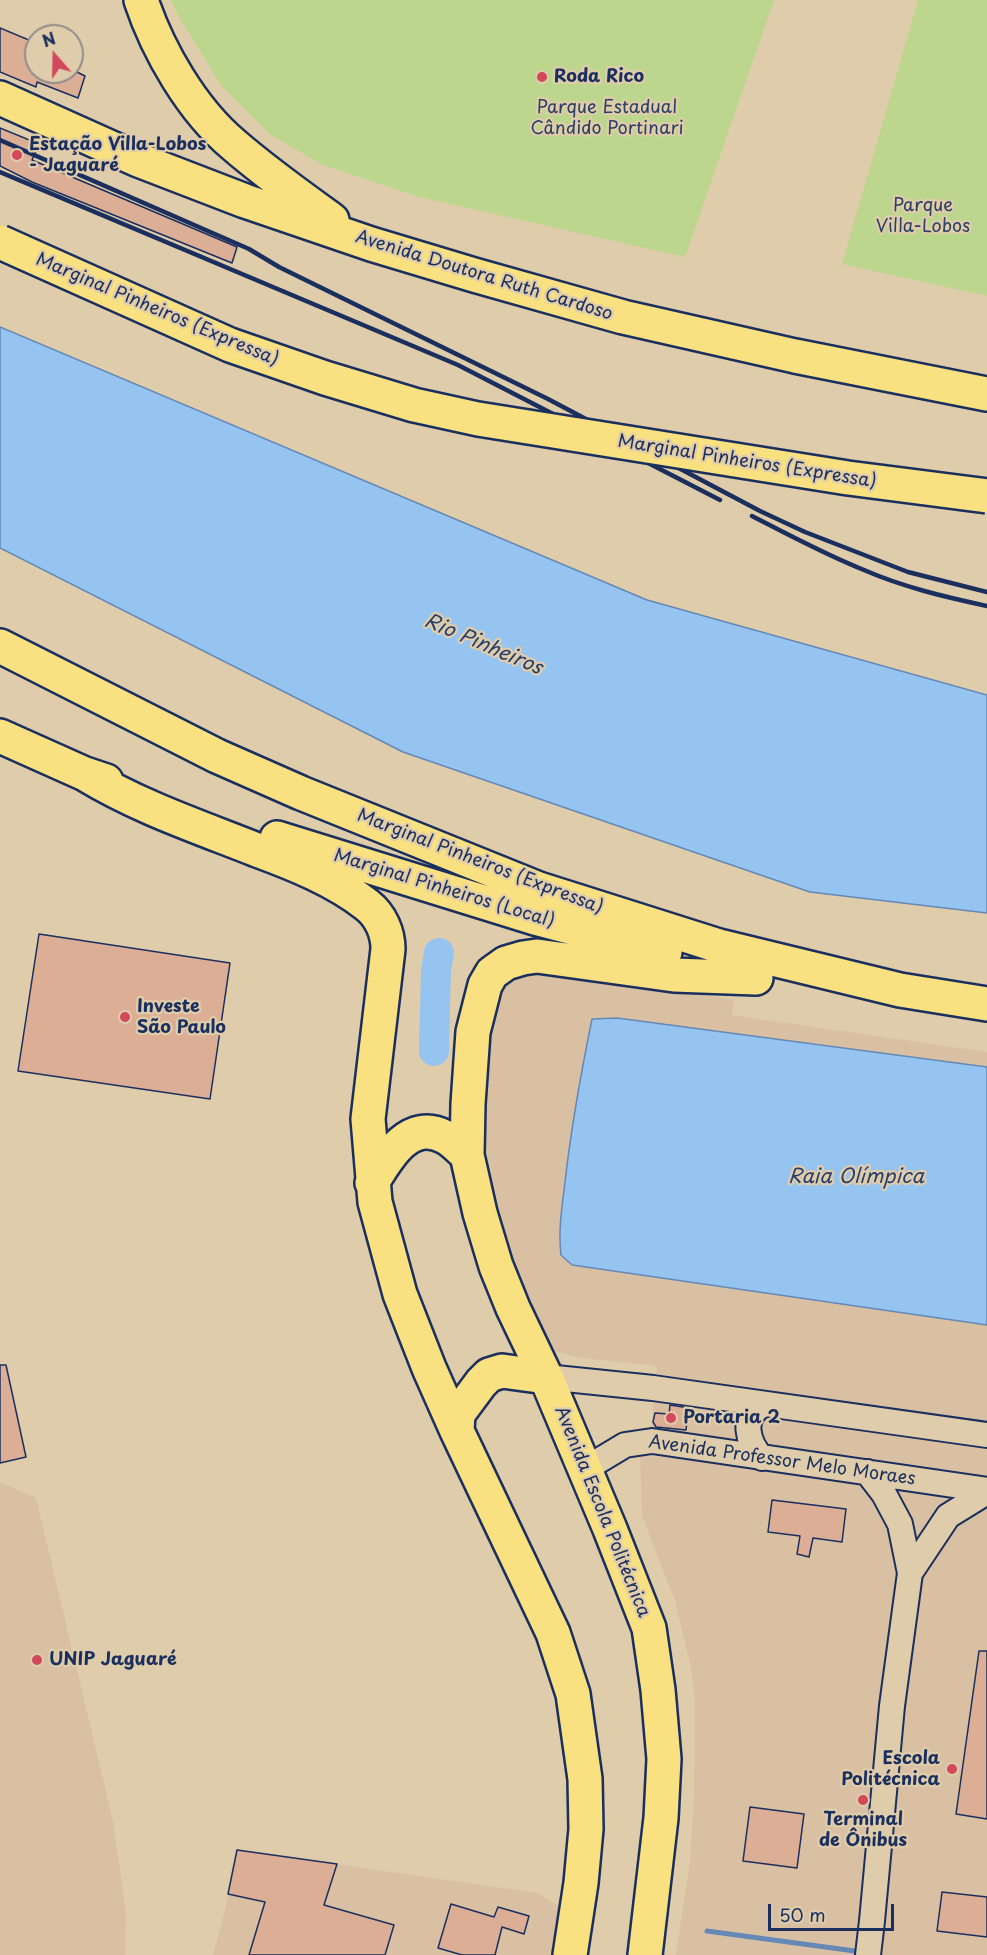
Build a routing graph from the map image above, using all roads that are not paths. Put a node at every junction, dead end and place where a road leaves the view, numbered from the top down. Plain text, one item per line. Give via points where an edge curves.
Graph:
1 (141, 0) edge
2 (0, 98) edge
3 (349, 235) junction
4 (0, 242) edge
5 (987, 394) edge
6 (987, 496) edge
7 (0, 646) edge
8 (0, 736) edge
9 (86, 774) junction
10 (756, 978) junction
11 (900, 990) junction
12 (987, 1004) edge
13 (467, 1155) junction
14 (372, 1183) junction
15 (546, 1377) junction
16 (762, 1405) junction
17 (457, 1431) junction
18 (987, 1435) edge
19 (762, 1458) junction
20 (585, 1469) junction
21 (867, 1472) junction
22 (987, 1491) edge
23 (910, 1572) junction
24 (570, 1955) edge
25 (645, 1955) edge
26 (867, 1955) edge

1 - 3 highway via 166,57 215,126
2 - 3 highway, Avenida Doutora Ruth Cardoso via 136,159
3 - 5 highway, Avenida Doutora Ruth Cardoso via 623,317
4 - 6 highway, Marginal Pinheiros (Expressa), bridge via 230,345 414,405 478,419 848,478
7 - 11 highway, Marginal Pinheiros (Expressa) via 217,756 539,889 719,946
8 - 9 highway, Marginal Pinheiros (Local)
9 - 10 highway, Marginal Pinheiros (Local) via 535,918
9 - 14 highway via 130,799 296,865 332,883 376,915 386,932 388,949 368,1119
10 - 11 highway, Marginal Pinheiros (Local)
10 - 13 highway, Avenida Escola Politécnica via 674,975 537,956 506,963 492,973 485,985 473,1032
11 - 12 highway, Marginal Pinheiros (Expressa)
13 - 14 highway via 444,1136 415,1134 393,1149
13 - 15 highway, Avenida Escola Politécnica via 496,1266
14 - 17 highway via 400,1294
15 - 16 street
15 - 17 highway via 502,1371 489,1375 458,1414
15 - 20 highway, Avenida Escola Politécnica
16 - 18 street
16 - 19 street via 751,1413 748,1422 752,1448
17 - 24 highway via 553,1633 573,1694 585,1779 586,1829
19 - 20 street, Avenida Professor Melo Moraes via 652,1441 625,1444
19 - 21 street, Avenida Professor Melo Moraes
20 - 25 highway, Avenida Escola Politécnica via 649,1628 658,1690 664,1759
21 - 22 street, Avenida Professor Melo Moraes
21 - 23 street via 900,1524
22 - 23 street via 948,1516
23 - 26 street

